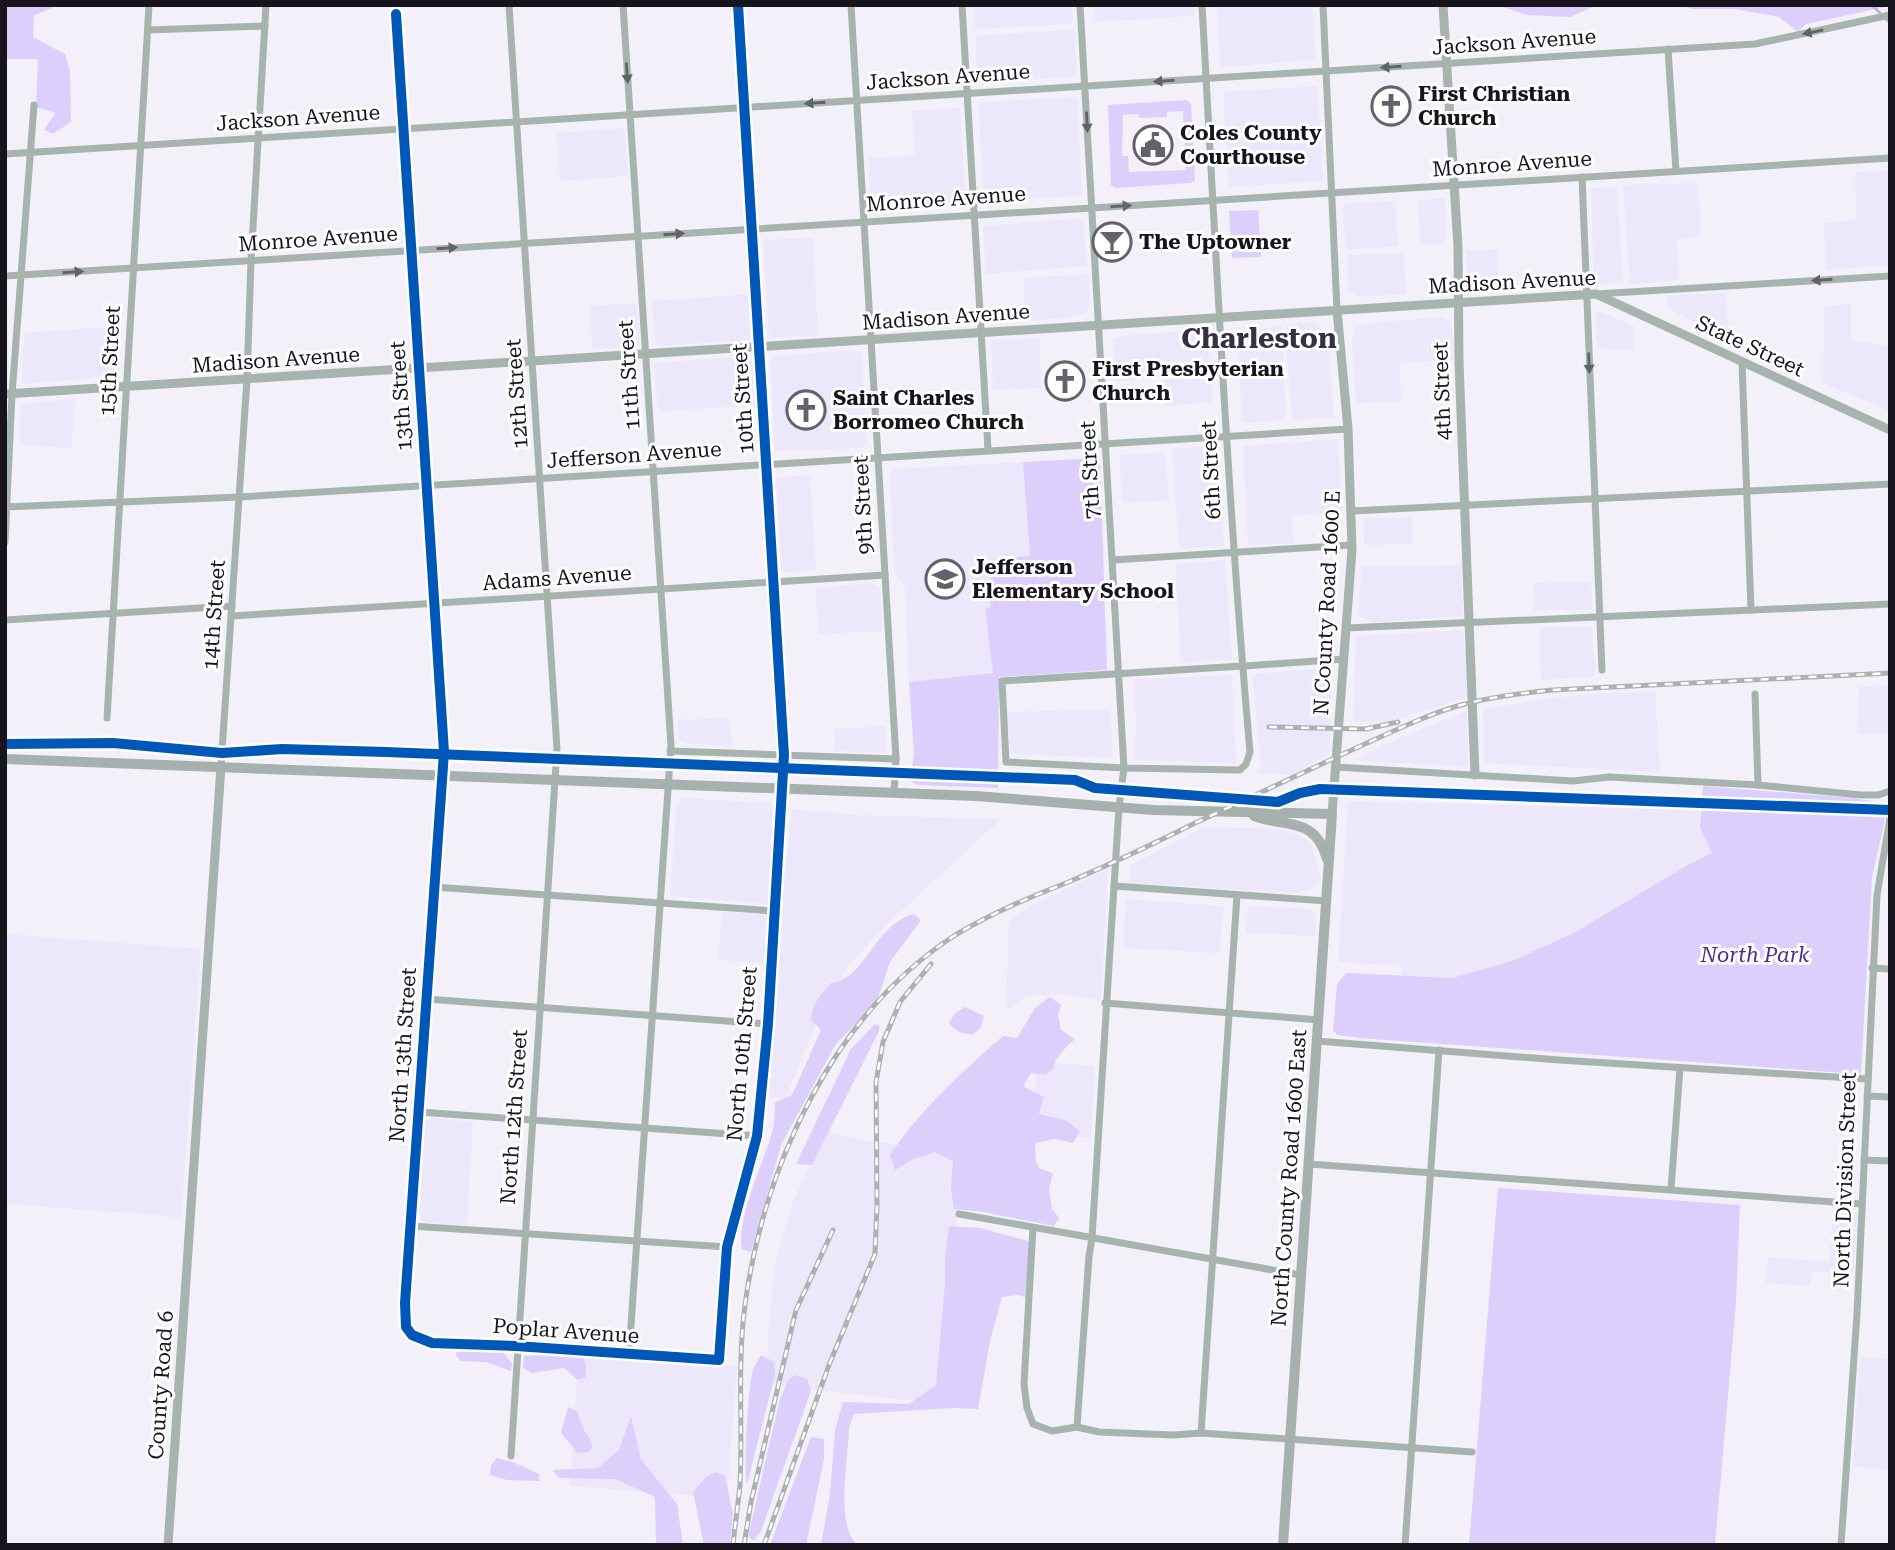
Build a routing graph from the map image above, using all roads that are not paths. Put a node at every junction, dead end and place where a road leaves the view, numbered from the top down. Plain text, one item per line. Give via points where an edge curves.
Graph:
1 (149, 5) edge
2 (267, 5) edge
3 (509, 5) edge
4 (623, 5) edge
5 (738, 5) edge
6 (851, 5) edge
7 (962, 5) edge
8 (1080, 5) edge
9 (1202, 5) edge
10 (1323, 5) edge
11 (1443, 5) edge
12 (396, 14) dead end
13 (1890, 15) edge
14 (265, 26) junction
15 (148, 30) junction
16 (1668, 49) junction
17 (1447, 63) junction
18 (1326, 72) junction
19 (1206, 79) junction
20 (1085, 86) junction
21 (967, 94) junction
22 (857, 100) junction
23 (34, 105) dead end
24 (743, 108) junction
25 (630, 115) junction
26 (517, 122) junction
27 (403, 129) junction
28 (258, 138) junction
29 (141, 146) junction
30 (30, 152) junction
31 (5, 154) edge
32 (1890, 158) edge
33 (1675, 171) junction
34 (1582, 177) junction
35 (1454, 186) junction
36 (1330, 193) junction
37 (1213, 200) junction
38 (1092, 208) junction
39 (974, 215) junction
40 (864, 222) junction
41 (751, 229) junction
42 (638, 236) junction
43 (525, 243) junction
44 (411, 251) junction
45 (251, 261) junction
46 (132, 268) junction
47 (21, 275) junction
48 (5, 276) edge
49 (1890, 276) edge
50 (1591, 294) junction
51 (1457, 302) junction
52 (1337, 310) junction
53 (1220, 318) junction
54 (1099, 325) junction
55 (981, 333) junction
56 (871, 340) junction
57 (759, 347) junction
58 (645, 354) junction
59 (532, 361) junction
60 (1742, 362) junction
61 (419, 368) junction
62 (247, 379) junction
63 (127, 386) junction
64 (8, 394) edge
65 (1348, 429) junction
66 (1890, 430) edge
67 (1227, 435) junction
68 (1106, 443) junction
69 (988, 450) junction
70 (878, 457) junction
71 (766, 464) junction
72 (653, 471) junction
73 (540, 478) junction
74 (1890, 484) edge
75 (426, 486) junction
76 (1747, 491) junction
77 (239, 497) junction
78 (1594, 498) junction
79 (121, 502) junction
80 (1464, 505) junction
81 (6, 507) edge
82 (1352, 511) junction
83 (5, 542) edge
84 (1351, 545) junction
85 (1234, 553) junction
86 (1113, 560) junction
87 (885, 575) junction
88 (774, 582) junction
89 (661, 589) junction
90 (547, 596) junction
91 (434, 603) junction
92 (1890, 604) edge
93 (232, 606) junction
94 (1751, 610) junction
95 (113, 613) junction
96 (231, 616) junction
97 (1600, 617) junction
98 (5, 620) edge
99 (1469, 621) junction
100 (1346, 628) junction
101 (1344, 659) junction
102 (1242, 666) junction
103 (1602, 670) dead end
104 (1119, 674) junction
105 (1755, 694) dead end
106 (107, 718) dead end
107 (670, 751) junction
108 (784, 755) junction
109 (5, 759) edge
110 (896, 759) junction
111 (221, 766) junction
112 (1336, 767) junction
113 (1124, 768) junction
114 (1475, 775) junction
115 (442, 776) junction
116 (555, 780) junction
117 (668, 785) junction
118 (1758, 785) junction
119 (781, 789) junction
120 (1890, 791) edge
121 (894, 793) junction
122 (1119, 807) junction
123 (1243, 812) junction
124 (1332, 814) junction
125 (1890, 818) edge
126 (1329, 866) junction
127 (1114, 886) junction
128 (434, 887) junction
129 (547, 895) junction
130 (1237, 895) junction
131 (1327, 901) junction
132 (660, 903) junction
133 (773, 911) junction
134 (1872, 968) junction
135 (1890, 969) edge
136 (426, 999) junction
137 (1105, 1003) junction
138 (540, 1008) junction
139 (1229, 1012) junction
140 (652, 1016) junction
141 (1319, 1020) junction
142 (768, 1024) junction
143 (1317, 1041) junction
144 (1439, 1050) junction
145 (1680, 1068) junction
146 (1867, 1079) junction
147 (1867, 1096) junction
148 (1890, 1097) edge
149 (419, 1112) junction
150 (532, 1121) junction
151 (645, 1129) junction
152 (757, 1136) junction
153 (1864, 1160) junction
154 (1890, 1161) edge
155 (1309, 1164) junction
156 (1430, 1172) junction
157 (1671, 1189) junction
158 (1862, 1204) junction
159 (960, 1214) dead end
160 (411, 1226) junction
161 (190, 1227) joint
162 (1033, 1228) junction
163 (524, 1234) junction
164 (1092, 1238) junction
165 (637, 1241) junction
166 (727, 1247) junction
167 (1213, 1259) junction
168 (1301, 1275) junction
169 (412, 1335) joint
170 (516, 1346) junction
171 (629, 1354) junction
172 (719, 1360) joint
173 (1077, 1427) junction
174 (1201, 1433) junction
175 (1290, 1440) junction
176 (1412, 1448) junction
177 (1472, 1452) dead end
178 (510, 1455) dead end
179 (168, 1545) edge
180 (1283, 1545) edge
181 (1405, 1545) edge
182 (1841, 1545) edge

1 - 15 street, 15th Street
2 - 14 street, 14th Street
3 - 26 street, 12th Street
4 -> 25 street, 11th Street
5 - 24 street, 10th Street
6 - 22 street, 9th Street
7 - 21 street
8 - 20 street, 7th Street
9 - 19 street, 6th Street
10 - 18 street
11 - 17 street, 4th Street
12 - 27 street, 13th Street
13 -> 16 street, Jackson Avenue via 1755,44
14 - 15 street
14 - 28 street, 14th Street
15 - 29 street, 15th Street
16 - 17 street, Jackson Avenue
16 - 33 street
17 -> 18 street, Jackson Avenue
17 - 35 street, 4th Street
18 - 19 street, Jackson Avenue
18 - 36 street
19 -> 20 street, Jackson Avenue
19 - 37 street, 6th Street
20 - 21 street, Jackson Avenue
20 -> 38 street, 7th Street
21 - 22 street, Jackson Avenue
21 - 39 street
22 -> 24 street, Jackson Avenue
22 - 40 street, 9th Street
23 - 30 street
24 - 25 street, Jackson Avenue
24 - 41 street, 10th Street
25 - 26 street, Jackson Avenue
25 - 42 street, 11th Street
26 - 27 street, Jackson Avenue
26 - 43 street, 12th Street
27 - 28 street, Jackson Avenue
27 - 44 street, 13th Street
28 - 29 street, Jackson Avenue
28 - 45 street, 14th Street
29 - 30 street, Jackson Avenue
29 - 46 street, 15th Street
30 - 31 street, Jackson Avenue
30 - 47 street
32 - 33 street, Monroe Avenue
33 - 34 street, Monroe Avenue
34 - 35 street, Monroe Avenue
34 - 50 street
35 - 36 street, Monroe Avenue
35 - 51 street, 4th Street
36 - 37 street, Monroe Avenue
36 - 52 street
38 -> 37 street, Monroe Avenue
37 - 53 street, 6th Street
38 - 39 street, Monroe Avenue
38 - 54 street, 7th Street
39 - 40 street, Monroe Avenue
39 - 55 street
40 - 41 street, Monroe Avenue
40 - 56 street, 9th Street
42 -> 41 street, Monroe Avenue
41 - 57 street, 10th Street
42 - 43 street, Monroe Avenue
42 - 58 street, 11th Street
44 -> 43 street, Monroe Avenue
43 - 59 street, 12th Street
44 - 45 street, Monroe Avenue
44 - 61 street, 13th Street
45 - 46 street, Monroe Avenue
45 - 62 street, 14th Street
47 -> 46 street, Monroe Avenue
46 - 63 street, 15th Street
47 - 48 street, Monroe Avenue
47 - 64 street
49 -> 50 street, Madison Avenue
50 - 51 street, Madison Avenue
50 - 60 street, State Street
50 -> 78 street
51 - 52 street, Madison Avenue
51 - 80 street, 4th Street
52 - 53 street, Madison Avenue
52 - 65 street, N County Road 1600 E
53 - 54 street, Madison Avenue
53 - 67 street, 6th Street
54 - 55 street, Madison Avenue
54 - 68 street, 7th Street
55 - 56 street, Madison Avenue
55 - 69 street
56 - 57 street, Madison Avenue
56 - 70 street, 9th Street
57 - 58 street, Madison Avenue
57 - 71 street, 10th Street
58 - 59 street, Madison Avenue
58 - 72 street, 11th Street
59 - 61 street, Madison Avenue
59 - 73 street, 12th Street
60 - 66 street, State Street
60 - 76 street
61 - 62 street, Madison Avenue
61 - 75 street, 13th Street
62 - 63 street, Madison Avenue
62 - 77 street, 14th Street
63 - 64 street, Madison Avenue
63 - 79 street, 15th Street
64 - 81 street
65 - 67 street, Jefferson Avenue
65 - 82 street, N County Road 1600 E
67 - 68 street, Jefferson Avenue
67 - 85 street, 6th Street
68 - 69 street, Jefferson Avenue
68 - 86 street, 7th Street
69 - 70 street, Jefferson Avenue
70 - 71 street, Jefferson Avenue
70 - 87 street, 9th Street
71 - 72 street, Jefferson Avenue
71 - 88 street, 10th Street
72 - 73 street, Jefferson Avenue
72 - 89 street, 11th Street
73 - 75 street, Jefferson Avenue
73 - 90 street, 12th Street
74 - 76 street
75 - 77 street, Jefferson Avenue
75 - 91 street, 13th Street
76 - 78 street
76 - 94 street
77 - 79 street, Jefferson Avenue
77 - 93 street, 14th Street
78 - 80 street
78 - 97 street
79 - 81 street, Jefferson Avenue
79 - 95 street, 15th Street
80 - 82 street
80 - 99 street, 4th Street
81 - 83 street
82 - 84 street, N County Road 1600 E
84 - 85 street
84 - 100 street, N County Road 1600 E
85 - 86 street
85 - 102 street, 6th Street
86 - 104 street, 7th Street
87 - 88 street, Adams Avenue
87 - 110 street, 9th Street
88 - 89 street, Adams Avenue
88 - 108 street, 10th Street
89 - 90 street, Adams Avenue
89 - 107 street, 11th Street
90 - 91 street, Adams Avenue
90 - 116 street, 12th Street
91 - 96 street, Adams Avenue
91 - 115 street, 13th Street
92 - 94 street
93 - 95 street
93 - 96 street, 14th Street
94 - 97 street
95 - 98 street
95 - 106 street, 15th Street
96 - 111 street, 14th Street
97 - 99 street
97 - 103 street
99 - 100 street
99 - 114 street, 4th Street
100 - 101 street, N County Road 1600 E
101 - 102 street
101 - 112 street, N County Road 1600 E
102 - 104 street
102 - 113 street, 6th Street via 1250,752 1247,764 1240,770
104 - 113 street, 7th Street
104 - 113 street via 1002,681 1006,762
105 - 118 street
107 - 108 street
107 - 117 street, 11th Street
108 - 110 street
108 - 119 street, 10th Street
109 - 111 main road
110 - 121 street, 9th Street
111 - 115 main road
111 - 161 street, 14th Street
112 - 114 street
112 - 124 street, N County Road 1600 E
113 - 122 street, 7th Street
114 - 118 street
115 - 116 main road
115 - 128 street, North 13th Street
116 - 117 main road
116 - 129 street, North 12th Street
117 - 119 main road
117 - 132 street, 11th Street
118 - 120 street via 1861,794
119 - 121 main road
119 - 133 street, North 10th Street
121 - 122 main road
122 - 123 main road
122 - 127 street, 7th Street
123 - 124 main road
123 - 126 main road via 1302,825 1318,838
124 - 126 main road, North County Road 1600 East
125 - 134 street, North Division Street via 1877,895
126 - 131 main road, North County Road 1600 East
127 - 130 street
127 - 137 street, 7th Street
128 - 129 street
128 - 136 street, North 13th Street
129 - 132 street
129 - 138 street, North 12th Street
130 - 131 street
130 - 139 street
131 - 141 main road, North County Road 1600 East
132 - 133 street
132 - 140 street, 11th Street
133 - 142 street, North 10th Street
134 - 135 street
134 - 146 street, North Division Street
136 - 138 street
136 - 149 street, North 13th Street
137 - 139 street
137 - 164 street, 7th Street
138 - 140 street
138 - 150 street, North 12th Street
139 - 141 street
139 - 167 street
140 - 142 street
140 - 151 street, 11th Street
141 - 143 main road, North County Road 1600 East
142 - 152 street, North 10th Street
143 - 144 street
143 - 155 main road, North County Road 1600 East
144 - 145 street
144 - 156 street
145 - 146 street
145 - 157 street
146 - 147 street, North Division Street
147 - 148 street
147 - 153 street, North Division Street
149 - 150 street
149 - 160 street, North 13th Street
150 - 151 street
150 - 163 street, North 12th Street
151 - 152 street
151 - 165 street, 11th Street
152 - 166 street, North 10th Street
153 - 154 street
153 - 158 street, North Division Street
155 - 156 street
155 - 168 main road, North County Road 1600 East
156 - 157 street
156 - 176 street
157 - 158 street
158 - 182 street, North Division Street
159 - 162 street
160 - 163 street
160 - 169 street, North 13th Street via 405,1316
161 - 179 street, County Road 6
162 - 164 street
162 - 173 street via 1024,1384 1027,1408 1033,1424 1052,1432
163 - 165 street
163 - 170 street, North 12th Street
164 - 167 street
164 - 173 street, 7th Street
165 - 166 street
165 - 171 street, 11th Street
166 - 172 street, North 10th Street
167 - 168 street
167 - 174 street
168 - 175 main road, North County Road 1600 East
169 - 170 street, Poplar Avenue via 432,1343
170 - 171 street, Poplar Avenue
170 - 178 street, North 12th Street
171 - 172 street, Poplar Avenue
173 - 174 street
174 - 175 street
175 - 176 street
175 - 180 main road, North County Road 1600 East
176 - 177 street
176 - 181 street

